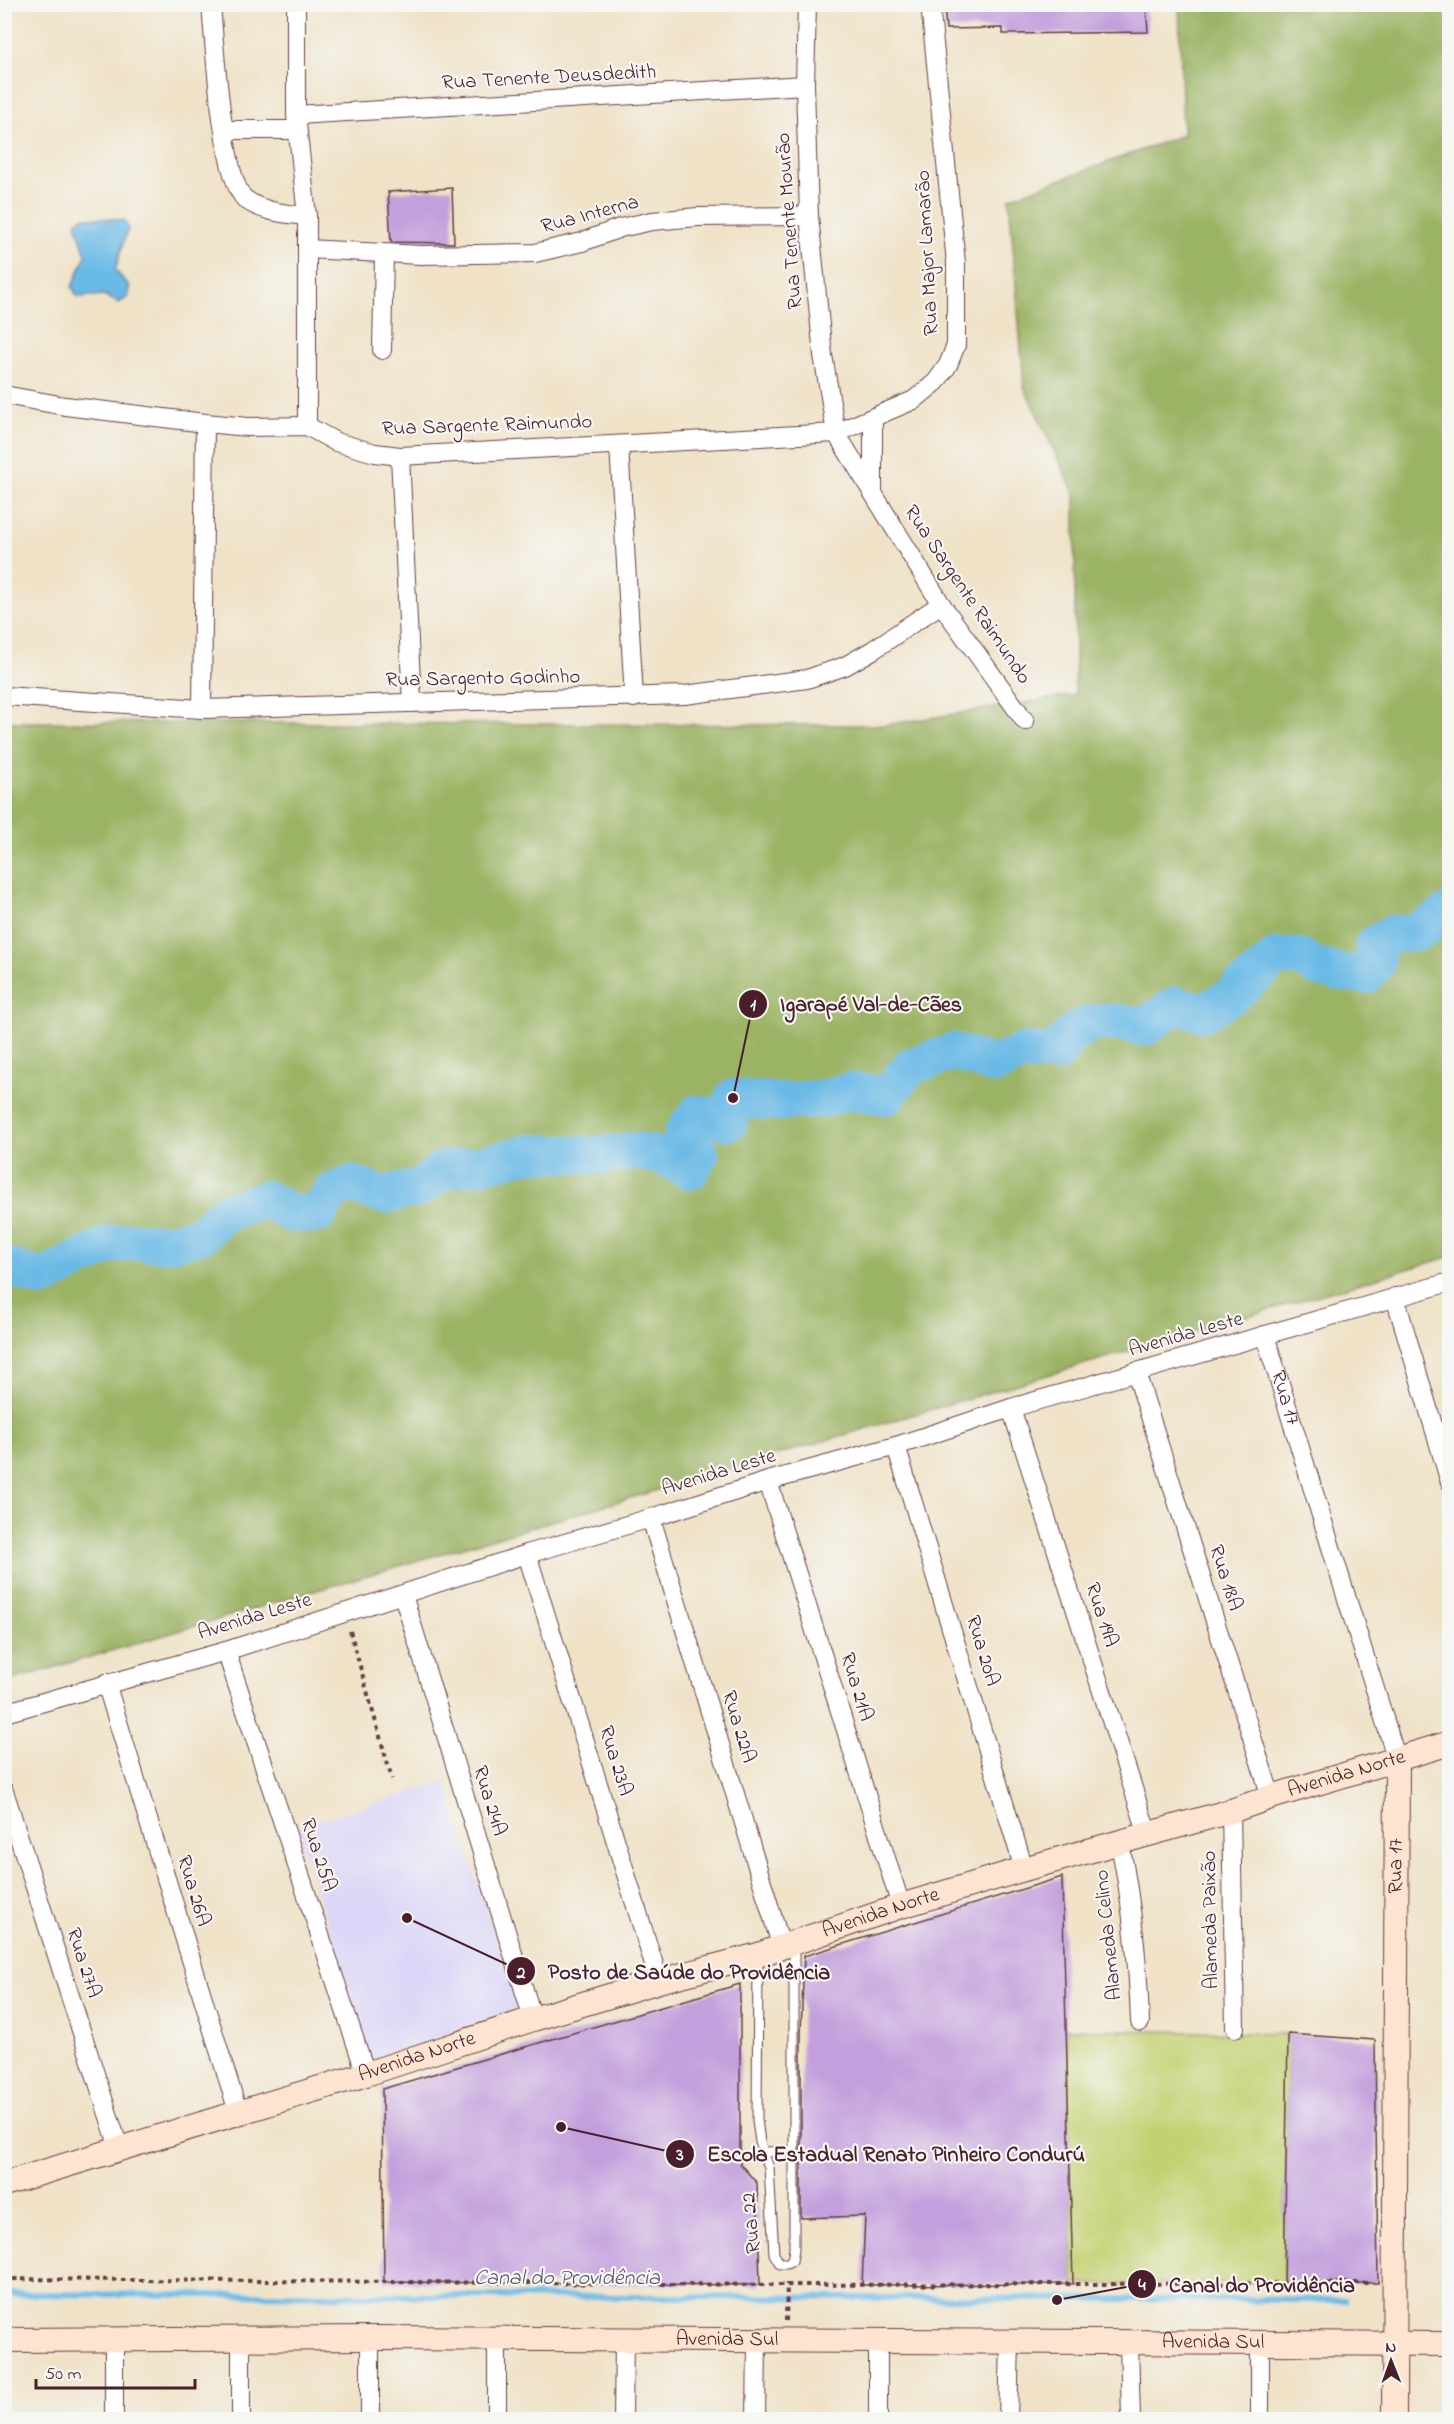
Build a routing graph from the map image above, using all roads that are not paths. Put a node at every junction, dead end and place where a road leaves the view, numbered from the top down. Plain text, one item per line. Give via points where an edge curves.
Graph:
1 (211, 4) edge
2 (296, 4) edge
3 (807, 4) edge
4 (930, 4) edge
5 (805, 85) junction
6 (297, 123) junction
7 (224, 130) junction
8 (307, 216) junction
9 (809, 216) junction
10 (307, 249) junction
11 (384, 254) junction
12 (382, 350) dead end
13 (4, 395) edge
14 (873, 418) junction
15 (205, 423) junction
16 (307, 426) junction
17 (836, 433) junction
18 (619, 445) junction
19 (400, 456) junction
20 (873, 493) junction
21 (941, 604) junction
22 (4, 696) edge
23 (634, 698) junction
24 (412, 703) junction
25 (202, 709) junction
26 (1025, 721) dead end
27 (1449, 1282) edge
28 (1395, 1297) junction
29 (1265, 1335) junction
30 (1136, 1372) junction
31 (1011, 1408) junction
32 (896, 1446) junction
33 (768, 1481) junction
34 (1449, 1482) edge
35 (651, 1518) junction
36 (527, 1554) junction
37 (403, 1595) junction
38 (226, 1651) junction
39 (105, 1683) junction
40 (4, 1713) edge
41 (1449, 1743) edge
42 (1397, 1760) junction
43 (4, 1791) edge
44 (1271, 1797) junction
45 (1231, 1811) junction
46 (1148, 1835) junction
47 (1120, 1844) junction
48 (1024, 1869) junction
49 (901, 1906) junction
50 (788, 1946) junction
51 (758, 1956) junction
52 (659, 1981) junction
53 (533, 2019) junction
54 (1140, 2022) dead end
55 (1235, 2028) dead end
56 (366, 2074) junction
57 (238, 2112) junction
58 (119, 2148) junction
59 (794, 2151) junction
60 (764, 2152) junction
61 (4, 2184) edge
62 (241, 2338) junction
63 (370, 2338) junction
64 (4, 2340) edge
65 (114, 2340) junction
66 (497, 2340) junction
67 (624, 2340) junction
68 (757, 2341) junction
69 (878, 2341) junction
70 (1129, 2341) junction
71 (1010, 2342) junction
72 (1260, 2342) junction
73 (1394, 2344) junction
74 (1449, 2344) edge
75 (114, 2420) edge
76 (242, 2420) edge
77 (370, 2420) edge
78 (497, 2420) edge
79 (623, 2420) edge
80 (756, 2420) edge
81 (878, 2420) edge
82 (1008, 2420) edge
83 (1131, 2420) edge
84 (1260, 2420) edge
85 (1394, 2420) edge

1 - 7 street
2 - 6 street
3 - 5 street, Rua Tenente Mourão
4 - 14 street, Rua Major Lamarão via 956,263 956,345 936,382 914,400
5 - 6 street, Rua Tenente Deusdedith
5 - 9 street, Rua Tenente Mourão
6 - 7 street, Rua Tenente Deusdedith
6 - 8 street
7 - 8 street via 236,186 245,199 272,210
8 - 10 street
9 - 11 street, Rua Interna via 652,221 535,253
9 - 17 street, Rua Tenente Mourão via 823,356
10 - 11 street, Rua Interna
10 - 16 street
11 - 12 street
13 - 15 street, Rua Sargente Raimundo
14 - 17 street, Rua Major Lamarão
14 - 20 street
15 - 16 street, Rua Sargente Raimundo
15 - 25 street
16 - 19 street, Rua Sargente Raimundo via 336,442
17 - 18 street, Rua Sargente Raimundo
17 - 20 street, Rua Sargente Raimundo
18 - 19 street, Rua Sargente Raimundo
18 - 23 street
19 - 24 street
20 - 21 street, Rua Sargente Raimundo
21 - 23 street, Rua Sargento Godinho via 845,666 807,679
21 - 26 street, Rua Sargente Raimundo
22 - 25 street, Rua Sargento Godinho
23 - 24 street, Rua Sargento Godinho
24 - 25 street, Rua Sargento Godinho
27 - 28 street, Avenida Leste
28 - 29 street, Avenida Leste
28 - 34 street
29 - 30 street, Avenida Leste
29 - 42 street, Rua 17
30 - 31 street, Avenida Leste
30 - 44 street, Rua 18A
31 - 32 street, Avenida Leste
31 - 46 street, Rua 19A
32 - 33 street, Avenida Leste
32 - 48 street, Rua 20A
33 - 35 street, Avenida Leste
33 - 49 street, Rua 21A
35 - 36 street, Avenida Leste
35 - 50 street, Rua 22A
36 - 37 street, Avenida Leste
36 - 52 street, Rua 23A
37 - 38 street, Avenida Leste
37 - 53 street, Rua 24A
38 - 39 street, Avenida Leste
38 - 56 street, Rua 25A
39 - 40 street, Avenida Leste
39 - 57 street, Rua 26A
41 - 42 street, Avenida Norte
42 - 44 street, Avenida Norte
42 - 73 street, Rua 17
43 - 58 street, Rua 27A
44 - 45 street, Avenida Norte
45 - 46 street, Avenida Norte
45 - 55 street, Alameda Paixão
46 - 47 street, Avenida Norte
47 - 48 street, Avenida Norte
47 - 54 street, Alameda Celino via 1138,1965
48 - 49 street, Avenida Norte
49 - 50 street, Avenida Norte
50 - 51 street, Avenida Norte
50 - 59 lane, Rua 22
51 - 52 street, Avenida Norte
51 - 60 lane, Rua 22 via 757,2120
52 - 53 street, Avenida Norte
53 - 56 street, Avenida Norte
56 - 57 street, Avenida Norte
57 - 58 street, Avenida Norte
58 - 61 street, Avenida Norte
59 - 60 lane
59 - 60 lane, Rua 22 via 794,2249 787,2265 780,2264 774,2254 772,2193
62 - 63 street, Avenida Sul
62 - 65 street, Avenida Sul
62 - 76 street
63 - 66 street, Avenida Sul
63 - 77 street
64 - 65 street, Avenida Sul
65 - 75 street
66 - 67 street, Avenida Sul
66 - 78 street
67 - 68 street, Avenida Sul
67 - 79 street
68 - 69 street, Avenida Sul
68 - 80 street
69 - 71 street, Avenida Sul
69 - 81 street
70 - 71 street, Avenida Sul
70 - 72 street, Avenida Sul
70 - 83 street
71 - 82 street
72 - 73 street, Avenida Sul
72 - 84 street
73 - 74 street, Avenida Sul
73 - 85 street, Rua 17

